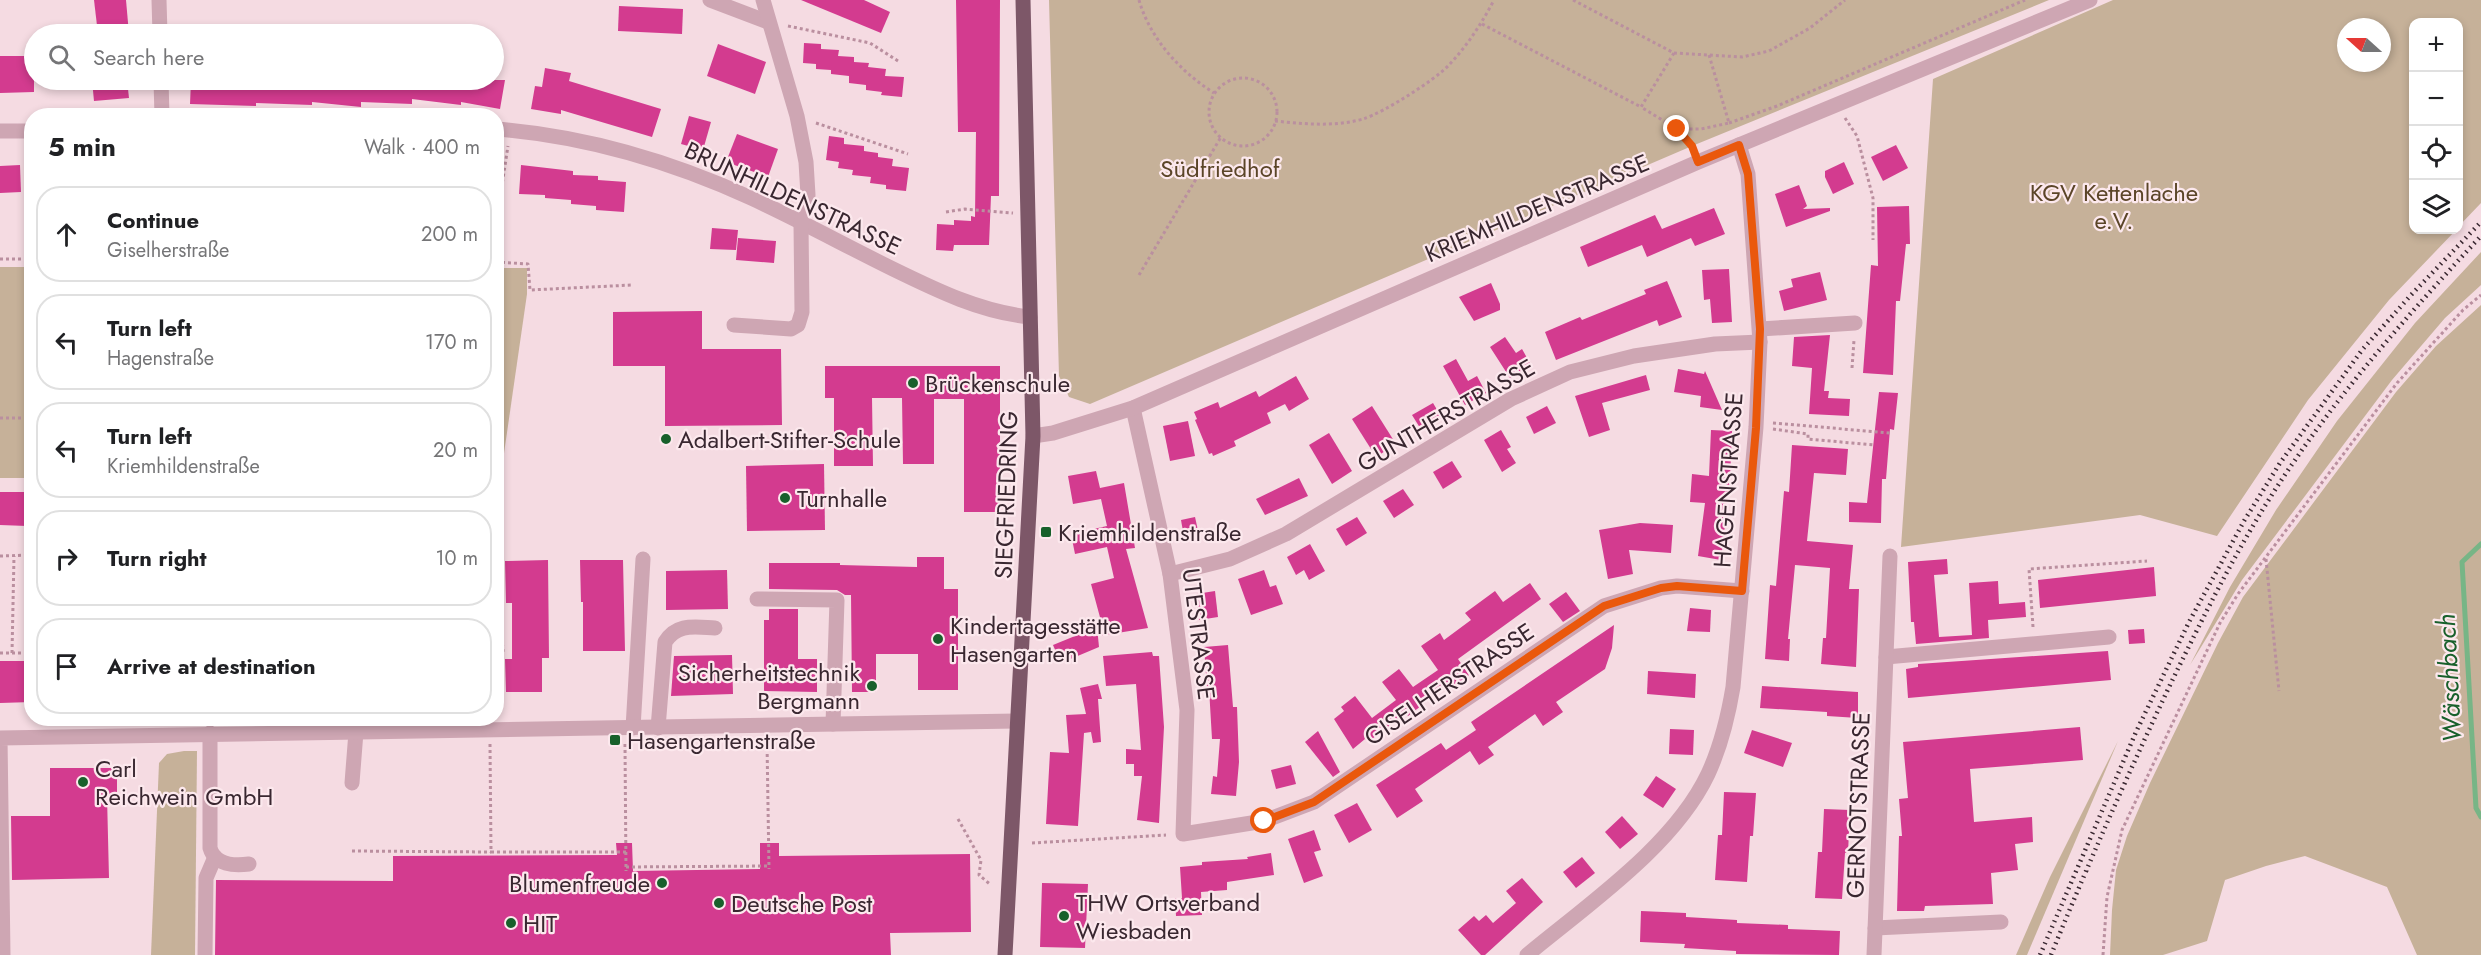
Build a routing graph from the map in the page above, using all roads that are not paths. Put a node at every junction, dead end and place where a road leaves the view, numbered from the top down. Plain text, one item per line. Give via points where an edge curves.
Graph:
1 (159, 0) edge
2 (710, 0) edge
3 (763, 0) edge
4 (1023, 0) edge
5 (2090, 0) edge
6 (768, 22) junction
7 (160, 24) edge
8 (161, 90) edge
9 (162, 108) edge
10 (24, 130) edge
11 (504, 130) edge
12 (0, 131) edge
13 (1739, 145) junction
14 (801, 224) junction
15 (1030, 316) junction
16 (1855, 323) road end
17 (734, 325) dead end
18 (1760, 336) junction
19 (1133, 408) junction
20 (1033, 436) junction
21 (1890, 556) dead end
22 (643, 559) dead end
23 (1170, 574) junction
24 (1742, 591) junction
25 (757, 599) dead end
26 (715, 628) dead end
27 (2109, 637) dead end
28 (1886, 657) junction
29 (1016, 721) junction
30 (834, 724) junction
31 (629, 728) junction
32 (658, 728) junction
33 (356, 732) junction
34 (210, 734) junction
35 (0, 738) edge
36 (352, 783) dead end
37 (1183, 834) joint
38 (215, 857) junction
39 (249, 864) dead end
40 (2001, 922) dead end
41 (1875, 928) junction
42 (3, 955) edge
43 (205, 955) edge
44 (1005, 955) edge
45 (1527, 955) edge
46 (1874, 955) edge

1 - 7 street
2 - 6 street
3 - 6 street
4 - 15 main road, SIEGFRIEDRING
5 - 13 street, KRIEMHILDENSTRASSE
6 - 14 street via 797,116 806,162 808,195
8 - 9 street
10 - 12 street
11 - 14 street, BRUNHILDENSTRASSE via 568,138 646,158 752,198
13 - 18 street, HAGENSTRASSE via 1748,174
13 - 19 street, KRIEMHILDENSTRASSE
14 - 15 street, BRUNHILDENSTRASSE via 948,296 1003,314
14 - 17 street via 802,312 798,325 791,329
15 - 20 main road, SIEGFRIEDRING
16 - 18 street, GUNTHERSTRASSE
18 - 23 street, GUNTHERSTRASSE via 1634,356 1570,372 1511,399 1286,534 1230,559
18 - 24 street, HAGENSTRASSE
19 - 20 street, KRIEMHILDENSTRASSE via 1053,434
19 - 23 street, UTESTRASSE
20 - 29 main road, SIEGFRIEDRING
21 - 28 street, GERNOTSTRASSE
22 - 31 street
23 - 37 street, UTESTRASSE via 1187,710
24 - 37 street, GISELHERSTRASSE via 1677,586 1604,606 1314,802 1264,821
24 - 45 street, HAGENSTRASSE via 1728,717 1715,757 1691,804 1651,851
25 - 30 street via 837,600
26 - 32 street via 681,627 671,632 665,642
27 - 28 street
28 - 41 street, GERNOTSTRASSE
29 - 30 street
29 - 44 main road, SIEGFRIEDRING
30 - 32 street
31 - 32 street
31 - 33 street
33 - 34 street
33 - 36 street
34 - 35 street
34 - 38 street via 209,843
35 - 42 street
38 - 39 street via 227,864
38 - 43 street via 206,878
40 - 41 street
41 - 46 street, GERNOTSTRASSE

